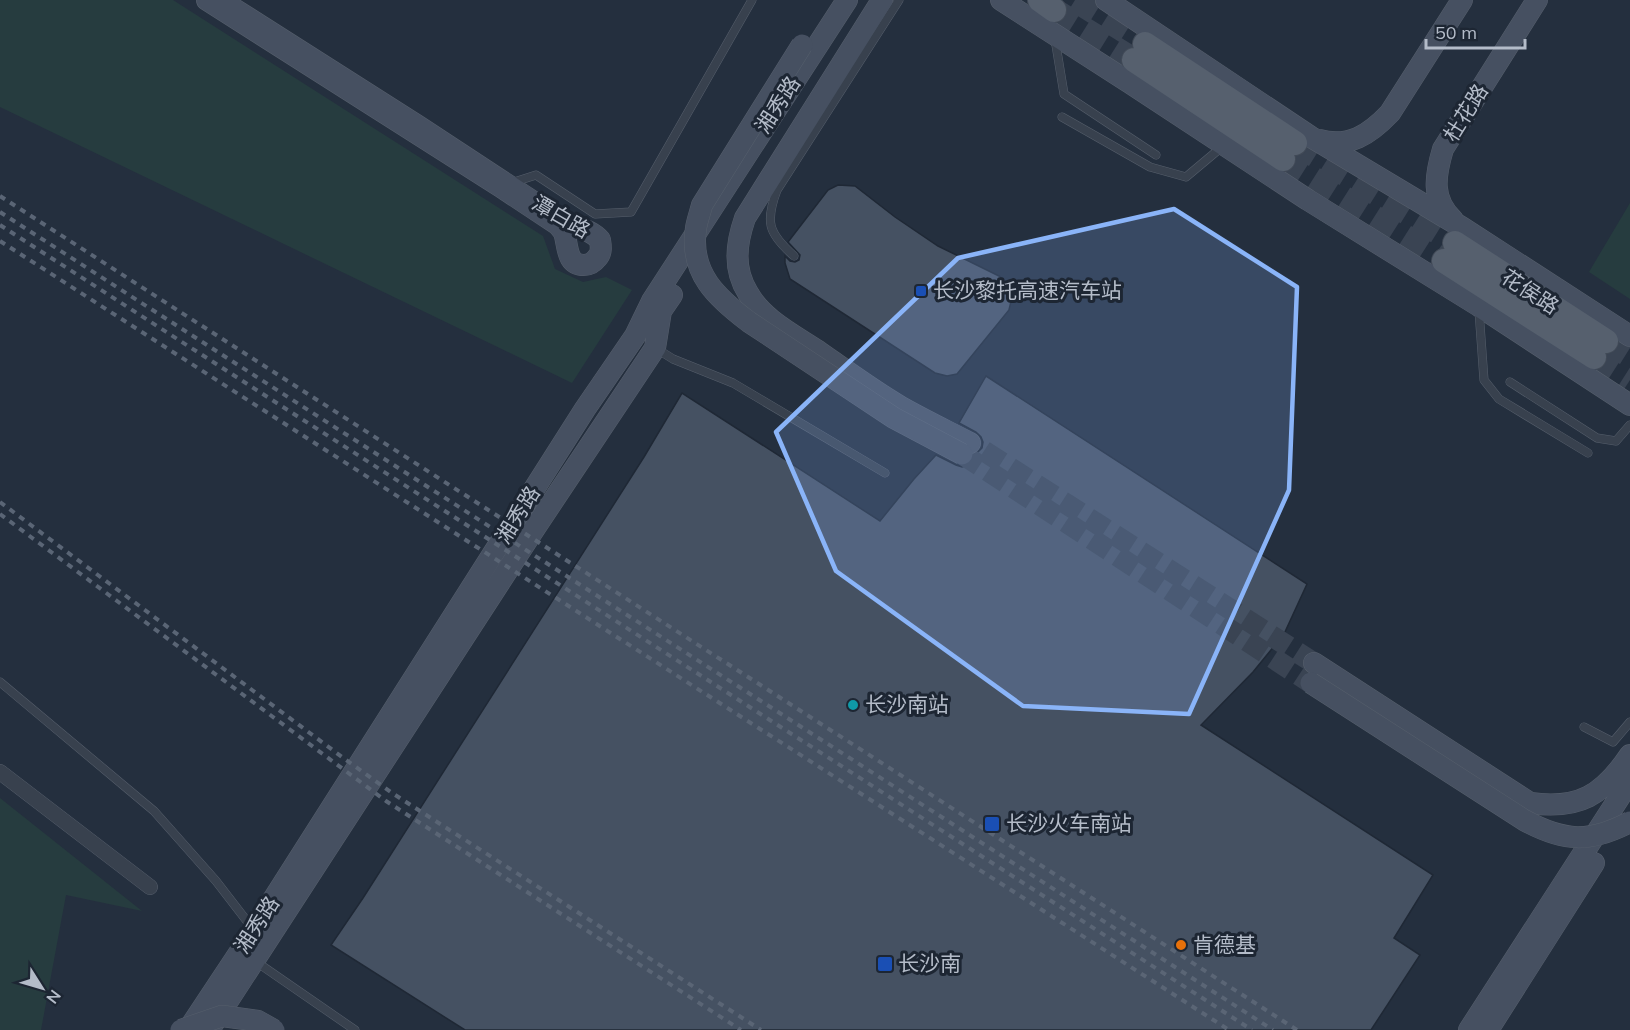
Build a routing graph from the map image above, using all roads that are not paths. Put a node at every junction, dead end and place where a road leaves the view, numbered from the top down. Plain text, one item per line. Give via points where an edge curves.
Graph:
1 (207, 0) edge
2 (220, 0) edge
3 (752, 0) edge
4 (831, 0) edge
5 (847, 0) edge
6 (863, 0) edge
7 (882, 0) edge
8 (899, 0) edge
9 (1001, 0) edge
10 (1106, 0) edge
11 (1462, 0) edge
12 (1537, 0) edge
13 (1055, 34) junction
14 (1140, 52) tunnel mouth
15 (1062, 117) dead end
16 (1223, 145) junction
17 (1296, 147) junction
18 (1156, 155) dead end
19 (505, 185) junction
20 (1454, 244) junction
21 (794, 256) dead end
22 (1479, 306) junction
23 (635, 336) junction
24 (1630, 336) tunnel mouth
25 (655, 348) junction
26 (1600, 349) tunnel mouth
27 (1510, 382) dead end
28 (1630, 405) edge
29 (1630, 425) edge
30 (1588, 453) dead end
31 (885, 473) dead end
32 (0, 682) edge
33 (1630, 722) edge
34 (1584, 727) dead end
35 (1630, 755) edge
36 (0, 772) edge
37 (1630, 781) edge
38 (1630, 806) edge
39 (1630, 822) edge
40 (150, 887) dead end
41 (254, 930) junction
42 (247, 955) junction
43 (181, 1030) edge
44 (188, 1030) edge
45 (209, 1030) edge
46 (274, 1030) edge
47 (354, 1030) edge
48 (1468, 1030) edge
49 (1488, 1030) edge

1 - 19 street
2 - 19 street, 潭白路
3 - 19 lane via 631,212 595,214 536,175
4 - 7 street, bridge via 702,205 696,227 697,258 713,292 749,322 894,418 966,448 782,327 748,294 738,265 736,251 744,218
5 - 23 street, 湘秀路 via 652,301
6 - 25 street via 661,311
8 - 21 lane via 777,190 770,220 774,234
9 - 13 street
10 - 17 street
11 - 17 street via 1390,113 1378,125 1350,141
12 - 20 street, 杜花路 via 1443,149 1437,176 1438,198
13 - 16 street
13 - 18 lane via 1064,94
14 - 17 main road
15 - 16 lane via 1150,167 1186,177
16 - 22 street
17 - 20 street
20 - 24 street
20 - 26 main road, 花侯路
22 - 28 street
22 - 30 lane via 1484,380 1499,399
23 - 25 lane
23 - 41 street, 湘秀路
25 - 31 lane via 734,383
25 - 42 street
27 - 29 lane via 1597,438 1616,441
32 - 41 lane via 154,811
33 - 34 lane via 1612,742
35 - 39 street, bridge via 1606,785 1591,795 1567,804 1530,802 1313,673 1539,829 1558,836 1590,837
36 - 40 street
37 - 48 street
38 - 49 street
41 - 42 street, 湘秀路
42 - 44 street, 湘秀路
42 - 45 street
42 - 47 lane
43 - 46 street, bridge via 222,1016 258,1022

